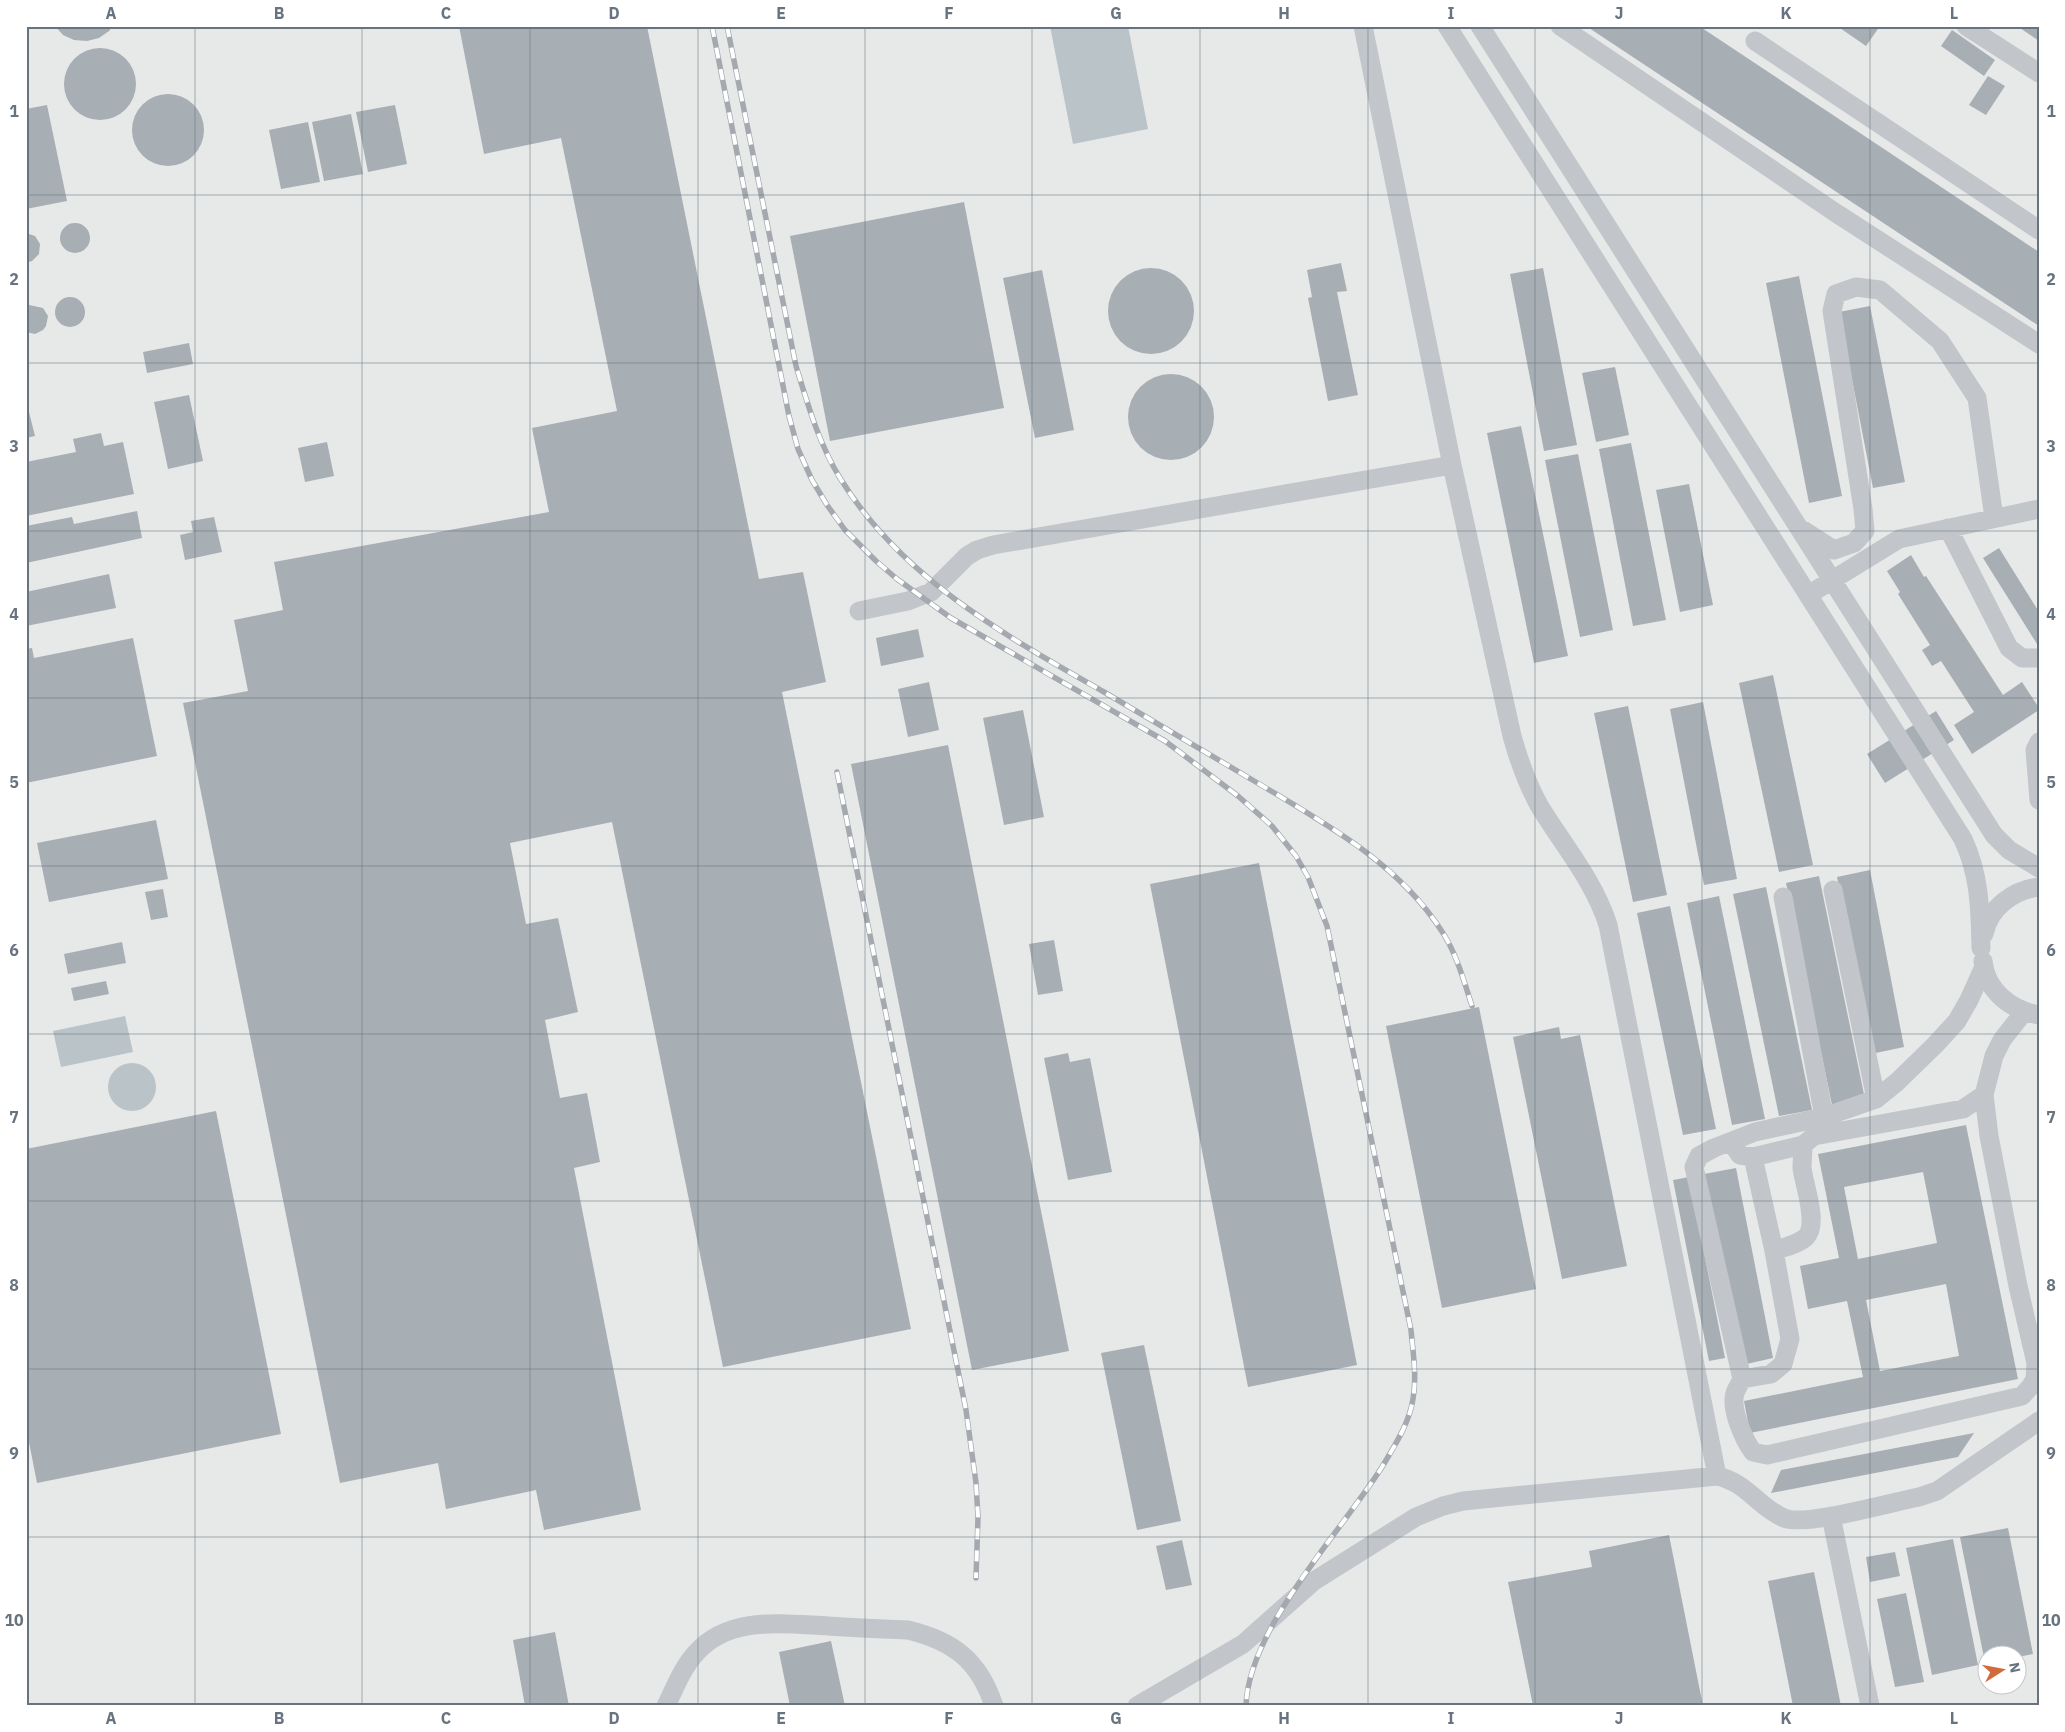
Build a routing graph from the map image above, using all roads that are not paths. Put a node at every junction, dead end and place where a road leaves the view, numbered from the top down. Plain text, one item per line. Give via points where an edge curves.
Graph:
1 (1363, 26) edge
2 (1447, 26) edge
3 (1480, 26) edge
4 (1560, 26) edge
5 (1966, 26) edge
6 (1754, 41) dead end
7 (2039, 73) edge
8 (1597, 212) junction
9 (1573, 227) junction
10 (2039, 230) edge
11 (2039, 344) edge
12 (1452, 465) junction
13 (2039, 509) edge
14 (1994, 518) junction
15 (1798, 527) junction
16 (1948, 528) junction
17 (1832, 580) junction
18 (1808, 595) junction
19 (859, 610) dead end
20 (2039, 658) edge
21 (2039, 742) edge
22 (1965, 788) junction
23 (2039, 800) edge
24 (1941, 803) junction
25 (2039, 868) edge
26 (2039, 887) edge
27 (1833, 890) dead end
28 (1783, 897) dead end
29 (1981, 948) junction
30 (1984, 969) junction
31 (2032, 1013) edge
32 (1984, 1095) junction
33 (1876, 1100) junction
34 (1824, 1117) junction
35 (1731, 1142) junction
36 (1803, 1145) junction
37 (1753, 1157) junction
38 (1774, 1251) junction
39 (1742, 1379) junction
40 (2039, 1422) edge
41 (1717, 1476) junction
42 (1831, 1516) junction
43 (666, 1706) edge
44 (994, 1706) edge
45 (1137, 1706) edge
46 (1870, 1706) edge

1 - 12 street
2 - 9 street
3 - 8 street
4 - 11 street via 1836,213
5 - 7 street
6 - 10 street
8 - 9 street
8 - 15 street
9 - 18 street
12 - 19 street via 993,545 967,556 931,592 908,601
12 - 41 street via 1512,736 1523,772 1594,890 1608,926
13 - 14 street
14 - 15 street via 1977,398 1940,341 1880,290 1856,287 1836,294 1832,311 1864,531 1854,543 1834,550
14 - 16 street
15 - 17 street
16 - 17 street via 1899,539
16 - 20 street via 2008,648 2022,658
17 - 18 street
17 - 22 street
18 - 24 street
21 - 23 street via 2035,750
22 - 24 street
22 - 25 street via 1994,835 2009,850
24 - 29 street via 1963,839 1977,875
26 - 29 street via 2027,888 2009,897 1994,911 1985,928
27 - 33 street
28 - 34 street
29 - 30 street
30 - 31 street via 1992,987 2006,1002
30 - 33 street via 1957,1021 1936,1045
31 - 32 street via 2002,1040 1994,1056
32 - 36 street via 1963,1109 1814,1136
32 - 39 street via 2016,1277 2036,1363 2032,1386 2022,1396 1767,1455 1753,1452 1744,1440 1734,1395
33 - 34 street
34 - 35 street via 1756,1132
35 - 37 street via 1740,1155
35 - 39 street via 1699,1156 1694,1167
36 - 37 street
36 - 38 street via 1802,1168 1811,1228 1807,1236
37 - 38 street
38 - 39 street via 1790,1339 1783,1364 1771,1374
40 - 42 street via 1937,1491
41 - 42 street via 1740,1485 1785,1519 1808,1521
41 - 45 street via 1463,1501 1443,1506 1416,1517 1314,1581 1243,1644
42 - 46 street
43 - 44 street via 687,1664 710,1640 728,1631 770,1623 908,1630 930,1635 964,1655 985,1683

